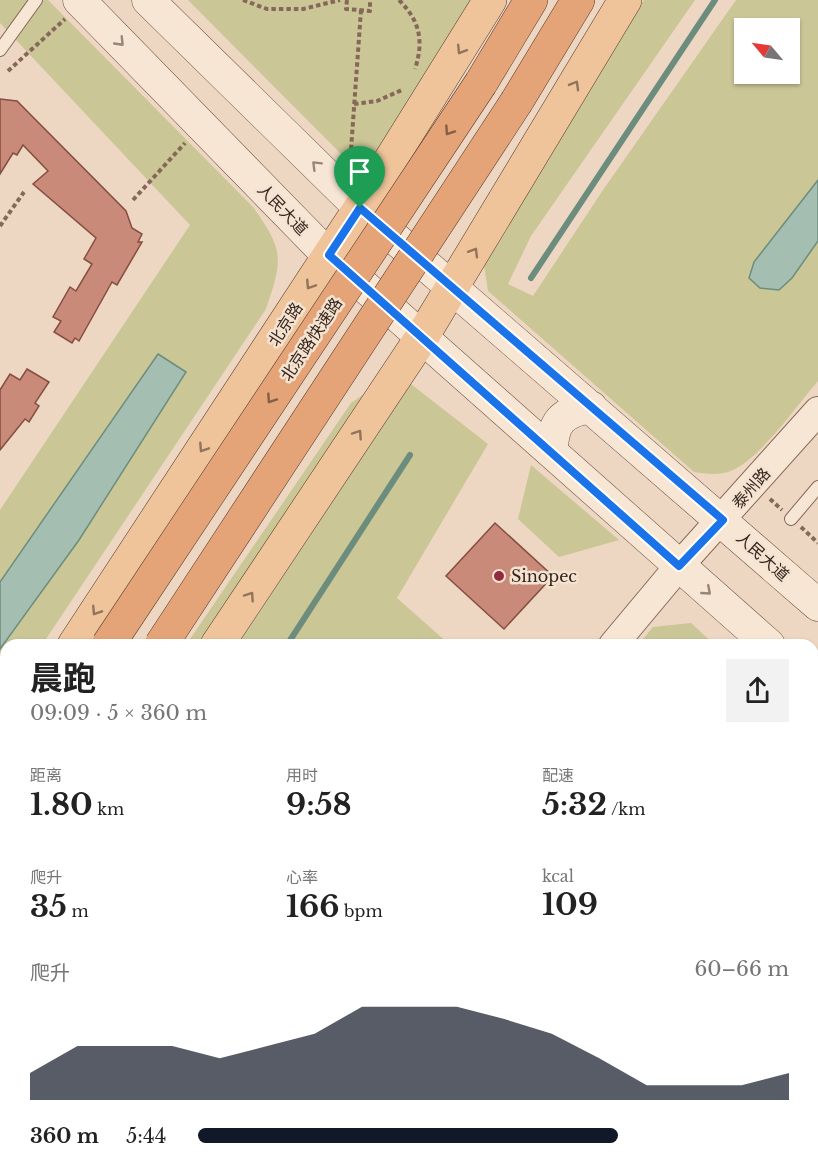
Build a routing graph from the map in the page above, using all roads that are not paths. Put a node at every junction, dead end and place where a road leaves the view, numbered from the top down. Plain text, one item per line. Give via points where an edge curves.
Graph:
1 (36, 0) edge
2 (148, 0) edge
3 (490, 0) edge
4 (531, 0) edge
5 (578, 0) edge
6 (625, 0) edge
7 (80, 1) edge
8 (0, 50) edge
9 (360, 208) junction
10 (329, 255) junction
11 (452, 288) junction
12 (422, 337) junction
13 (591, 406) junction
14 (818, 411) edge
15 (552, 452) junction
16 (818, 487) edge
17 (791, 519) dead end
18 (723, 520) junction
19 (679, 566) junction
20 (818, 605) edge
21 (78, 639) edge
22 (112, 639) edge
23 (166, 639) edge
24 (221, 639) edge
25 (618, 639) edge
26 (762, 639) edge

1 - 8 lane
9 -> 2 main road, 人民大道
3 -> 9 main road, 北京路
4 -> 22 highway, 北京路快速路, bridge via 475,92
5 - 23 highway, bridge via 517,101
11 -> 6 main road
7 -> 10 main road, 人民大道
9 - 10 main road, 北京路
9 - 11 main road, 人民大道
10 - 12 main road, 人民大道
10 -> 21 main road, 北京路
11 - 12 main road
11 - 13 main road, 人民大道
12 - 15 main road, 人民大道
24 -> 12 main road
13 - 15 main road via 571,411 560,420 552,435
13 - 18 main road, 人民大道
14 - 18 street, 泰州路
15 - 19 main road, 人民大道
16 - 17 lane
18 - 19 street, 泰州路
18 - 20 main road, 人民大道
19 - 25 street, 泰州路
19 -> 26 main road, 人民大道

